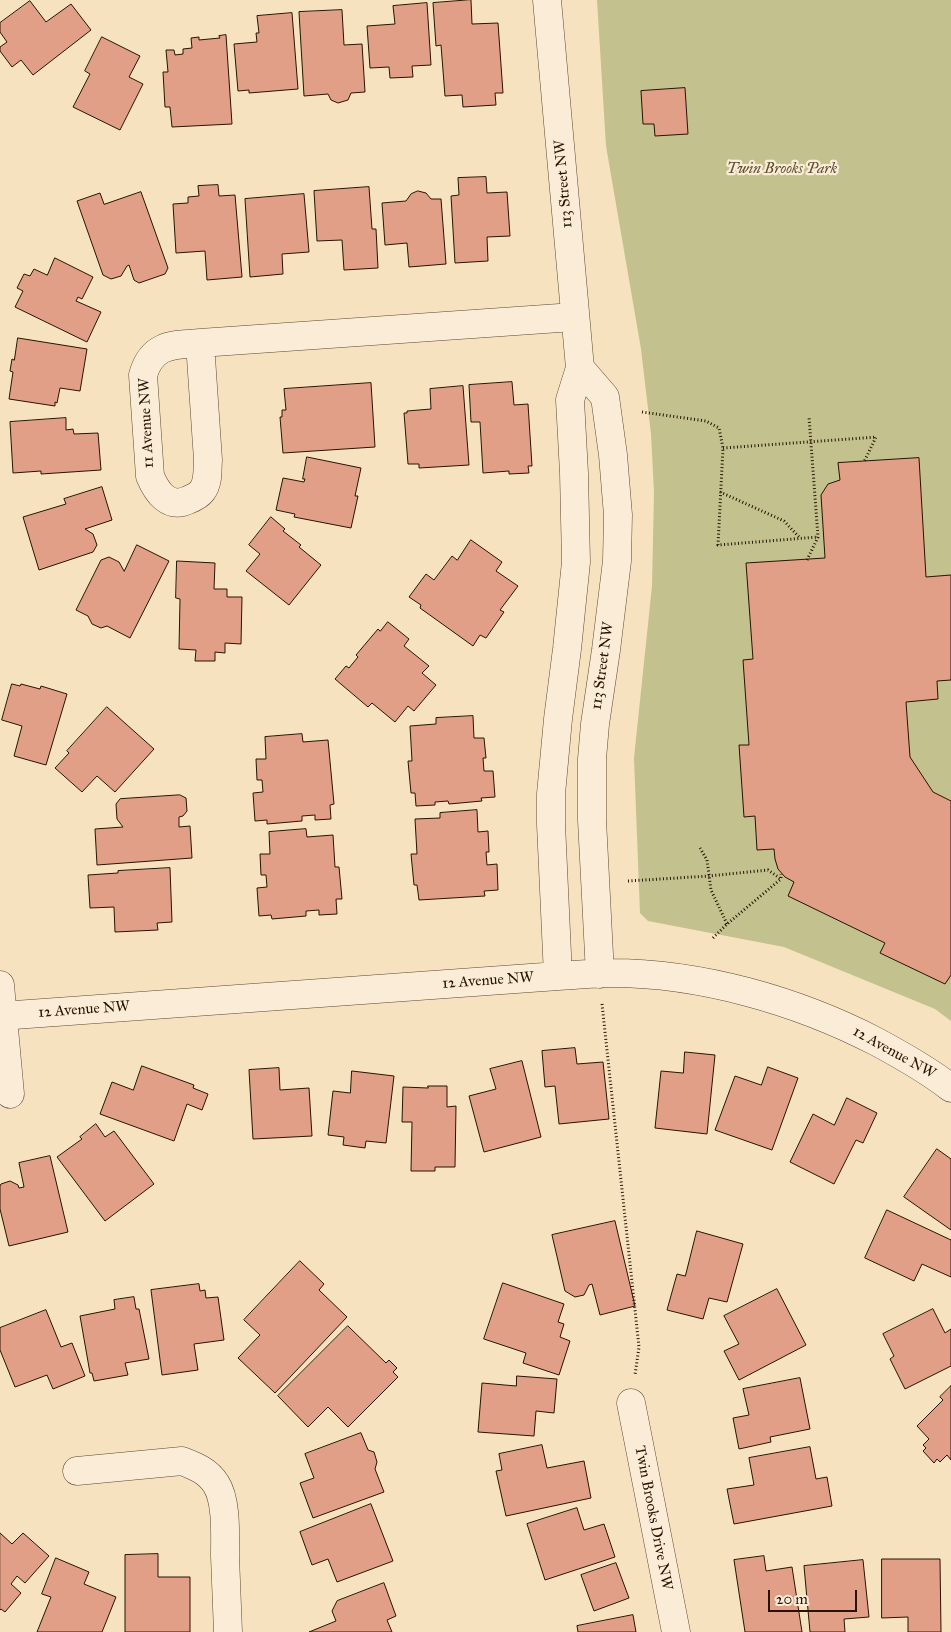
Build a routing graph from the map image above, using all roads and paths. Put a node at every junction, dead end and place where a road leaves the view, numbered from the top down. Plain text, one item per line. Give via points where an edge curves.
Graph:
1 (547, 0) edge
2 (574, 317) junction
3 (200, 343) junction
4 (580, 368) junction
5 (642, 412) dead end
6 (809, 416) dead end
7 (811, 442) junction
8 (723, 448) junction
9 (864, 462) dead end
10 (720, 492) junction
11 (818, 537) junction
12 (800, 538) junction
13 (807, 560) dead end
14 (700, 848) dead end
15 (781, 874) dead end
16 (709, 876) junction
17 (781, 879) junction
18 (628, 881) dead end
19 (727, 924) junction
20 (713, 938) dead end
21 (600, 974) junction
22 (558, 976) junction
23 (0, 985) edge
24 (602, 1004) dead end
25 (1, 1016) edge
26 (951, 1088) edge
27 (10, 1094) dead end
28 (631, 1403) joint
29 (78, 1471) dead end
30 (228, 1632) edge
31 (676, 1632) edge

1 - 2 street, 113 Street NW
2 - 3 street, 11 Avenue NW
2 - 4 street, 113 Street NW
3 - 3 street, 11 Avenue NW via 164,347 152,354 143,375 150,476 163,498 172,502 193,498 207,479
4 - 21 street, 113 Street NW via 605,397 618,515 617,561 592,759
4 - 22 street, 113 Street NW via 570,400 576,562 551,794
5 - 8 path via 706,421 719,428
6 - 7 path
7 - 8 path
7 - 9 path via 876,437
7 - 11 path
8 - 10 path
10 - 12 path via 784,521
10 - 12 path via 718,545
11 - 12 path
11 - 13 path
14 - 16 path via 707,860
15 - 17 path
16 - 17 path via 768,870
16 - 18 path
16 - 19 path via 711,890
17 - 19 path
19 - 20 path
21 - 22 street, 12 Avenue NW
21 - 26 street, 12 Avenue NW via 688,980 782,1001 860,1033 937,1076
22 - 25 street, 12 Avenue NW
23 - 25 street
24 - 28 path via 639,1347
25 - 27 street
28 - 31 street, Twin Brooks Drive NW
29 - 30 street via 182,1461 208,1474 217,1485 222,1502

